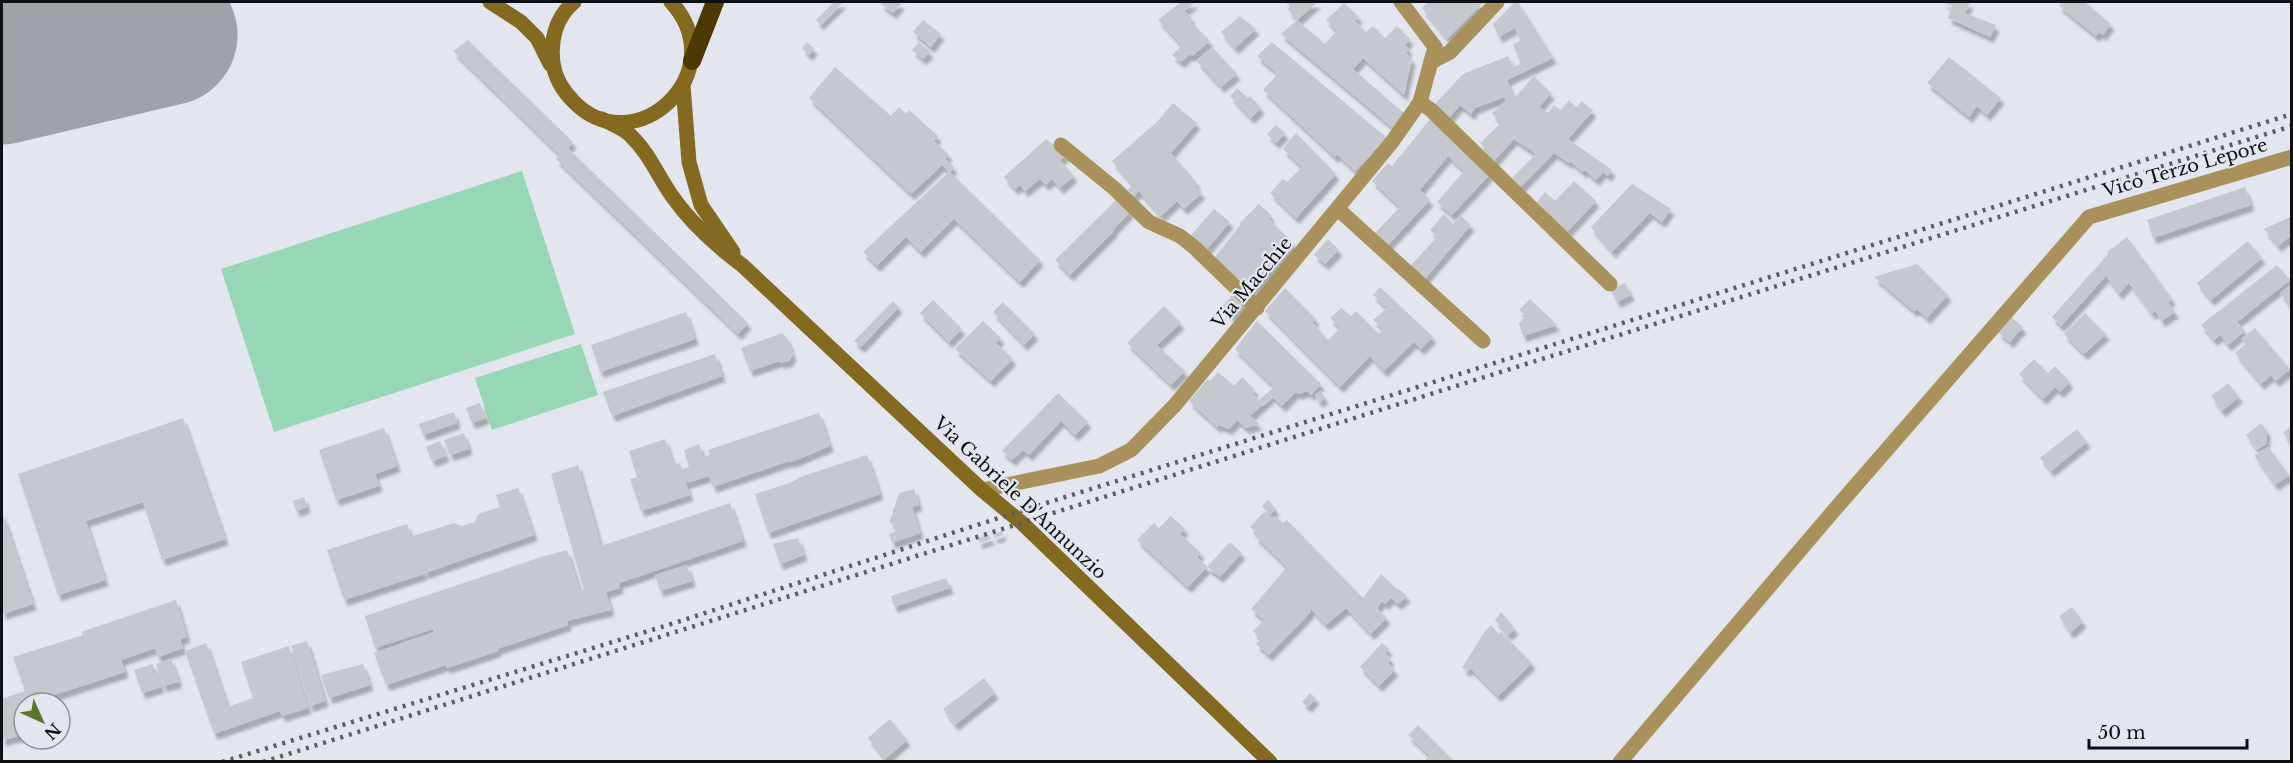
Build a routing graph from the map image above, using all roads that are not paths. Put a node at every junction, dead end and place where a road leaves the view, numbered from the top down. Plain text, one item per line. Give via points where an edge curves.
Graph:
1 (490, 2) edge
2 (574, 2) edge
3 (671, 2) edge
4 (715, 2) edge
5 (1401, 2) edge
6 (1497, 2) edge
7 (692, 61) junction
8 (1431, 62) junction
9 (555, 72) junction
10 (683, 86) junction
11 (1420, 102) junction
12 (602, 119) junction
13 (1061, 145) dead end
14 (2292, 157) edge
15 (1338, 209) junction
16 (741, 265) junction
17 (1610, 284) dead end
18 (1257, 308) junction
19 (1483, 341) dead end
20 (982, 490) junction
21 (1270, 762) edge
22 (1620, 762) edge

1 - 9 street via 537,38
2 - 9 street via 556,27 552,50
3 - 7 street via 687,26
4 - 7 highway
5 - 8 street, Via Macchie via 1435,47
6 - 8 street via 1450,52
7 - 10 street
8 - 11 street, Via Macchie
9 - 12 street via 565,93 581,109
10 - 12 street via 669,104 648,117 625,122
10 - 16 street via 689,162 701,206
11 - 15 street, Via Macchie
11 - 17 street
12 - 16 street via 629,134 686,214
13 - 18 street via 1149,222 1195,248
14 - 22 street, Vico Terzo Lepore via 2089,217
15 - 18 street, Via Macchie
15 - 19 street
16 - 20 street, Via Gabriele D'Annunzio
18 - 20 street, Via Macchie via 1175,405 1131,450 1099,466
20 - 21 street, Via Gabriele D'Annunzio via 1022,523

